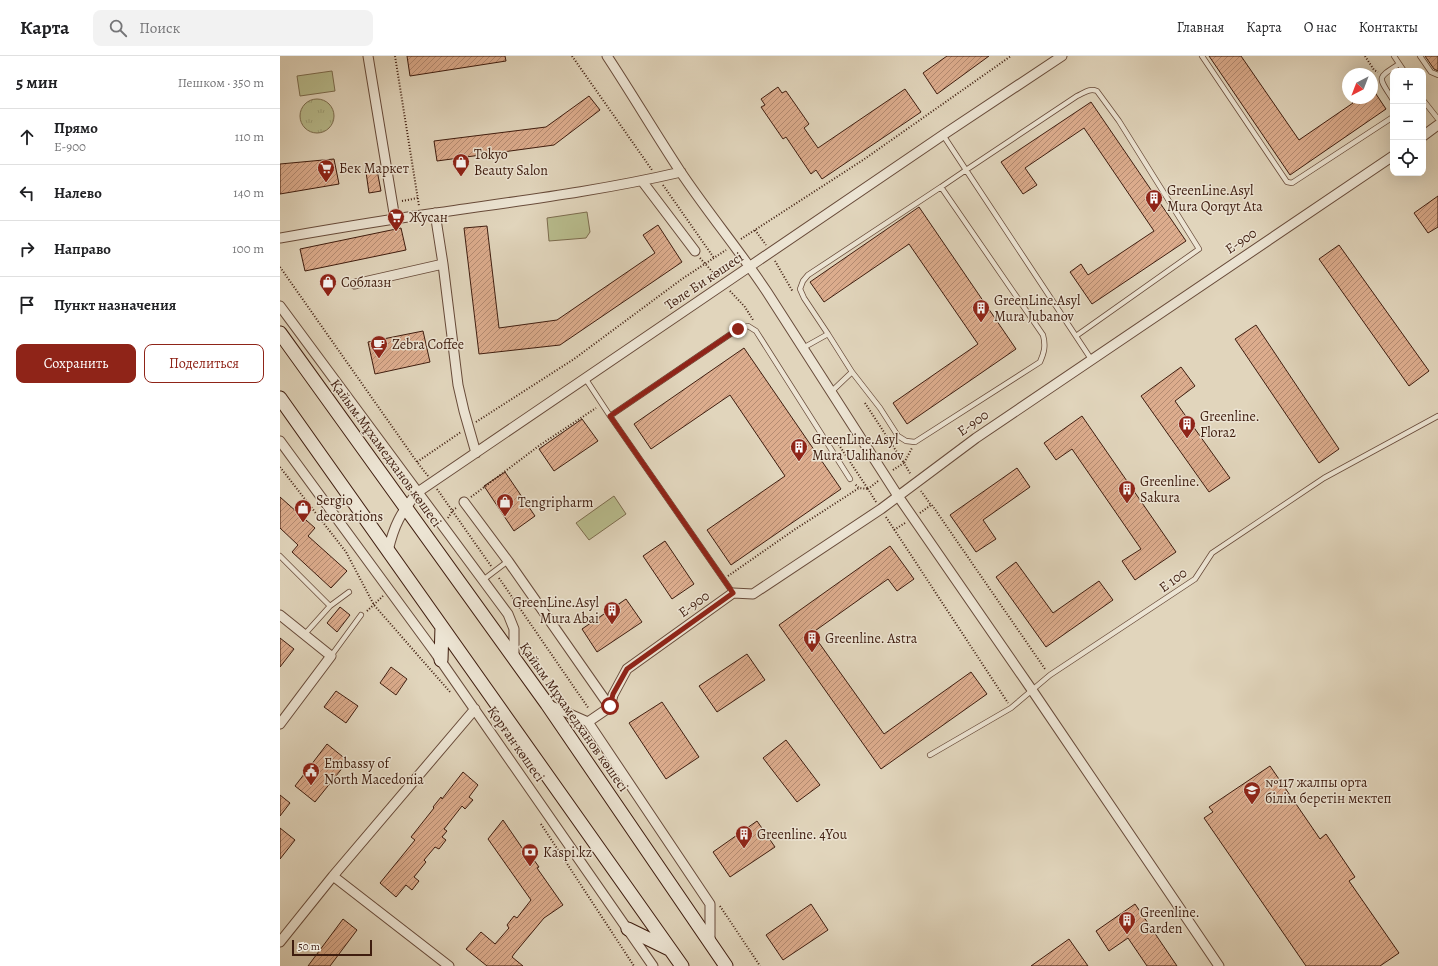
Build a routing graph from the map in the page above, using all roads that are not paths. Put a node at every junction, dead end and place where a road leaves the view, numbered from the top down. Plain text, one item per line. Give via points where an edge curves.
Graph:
1 (368, 56) edge
2 (607, 56) edge
3 (1062, 56) edge
4 (1202, 56) edge
5 (1394, 56) edge
6 (1420, 56) edge
7 (1399, 64) junction
8 (1393, 68) edge
9 (1402, 68) edge
10 (1390, 70) edge
11 (1438, 75) edge
12 (1390, 95) edge
13 (1426, 104) edge
14 (1390, 119) edge
15 (1438, 119) edge
16 (1438, 125) edge
17 (1426, 134) edge
18 (943, 135) junction
19 (1390, 158) edge
20 (966, 170) junction
21 (681, 172) junction
22 (642, 181) junction
23 (941, 187) junction
24 (434, 213) junction
25 (395, 219) junction
26 (280, 238) edge
27 (695, 251) dead end
28 (443, 264) junction
29 (751, 266) junction
30 (355, 284) dead end
31 (280, 306) edge
32 (280, 333) edge
33 (828, 334) junction
34 (1076, 336) junction
35 (803, 348) junction
36 (1091, 359) junction
37 (852, 372) junction
38 (585, 378) junction
39 (831, 392) junction
40 (280, 398) edge
41 (610, 416) junction
42 (1438, 416) edge
43 (280, 441) edge
44 (476, 453) junction
45 (850, 479) dead end
46 (418, 492) junction
47 (898, 496) junction
48 (464, 502) road end
49 (405, 507) junction
50 (388, 551) junction
51 (280, 556) edge
52 (508, 561) junction
53 (483, 580) junction
54 (349, 592) dead end
55 (733, 593) junction
56 (330, 606) junction
57 (361, 615) road end
58 (280, 616) edge
59 (442, 627) junction
60 (304, 635) junction
61 (331, 656) junction
62 (514, 659) junction
63 (441, 660) junction
64 (1032, 690) junction
65 (547, 704) junction
66 (610, 706) junction
67 (475, 710) junction
68 (588, 722) junction
69 (280, 724) edge
70 (930, 755) dead end
71 (333, 876) junction
72 (628, 929) junction
73 (280, 942) edge
74 (710, 943) junction
75 (671, 950) junction
76 (449, 966) edge
77 (653, 966) edge
78 (682, 966) edge
79 (726, 966) edge
80 (1219, 966) edge

1 - 25 street
2 - 21 street
3 - 18 street, Төле Би көшесі
4 - 14 lane via 1289,184
5 - 7 lane
6 - 11 lane via 1431,72
7 - 8 lane
7 - 9 lane
10 - 12 lane via 1381,78
13 - 15 lane
16 - 17 street
18 - 20 lane
18 - 29 street, Төле Би көшесі
19 - 36 street, E-900
20 - 23 lane
20 - 34 lane
20 - 34 lane via 1077,96 1090,90 1097,91 1119,121 1199,249
21 - 22 street
21 - 29 street
22 - 24 street
22 - 27 street
23 - 33 lane via 803,281 800,289 804,298
23 - 37 lane via 1043,335 1045,343 1042,358 1040,362 915,442 906,442 898,436
24 - 25 street
24 - 28 street
25 - 26 street
28 - 30 street
28 - 44 street via 458,385
29 - 35 street
29 - 38 street, Төле Би көшесі
31 - 46 street
32 - 49 main road, Қайым Мұхамедханов көшесі
33 - 35 lane
33 - 37 lane
34 - 36 lane
35 - 39 street
36 - 47 street, E-900 via 976,438
37 - 39 lane
38 - 41 lane
38 - 44 street, Төле Би көшесі
39 - 47 street
40 - 50 main road
41 - 45 lane via 738,329 748,326 756,331
41 - 55 lane
42 - 64 lane, E 100 via 1324,478 1212,553 1195,579 1050,675
43 - 63 street
44 - 46 street, Төле Би көшесі
46 - 49 street, Төле Би көшесі
46 - 53 street
47 - 55 street, E-900 via 752,594
47 - 64 street
48 - 52 street
49 - 50 street, Төле Би көшесі via 393,530
49 - 62 main road, Қайым Мұхамедханов көшесі
50 - 59 main road
51 - 56 lane
52 - 53 lane
52 - 66 street
53 - 62 street via 508,614 514,629
54 - 56 lane
55 - 66 street, E-900 via 627,669 613,694
56 - 60 lane
57 - 61 lane
58 - 60 street
59 - 63 main road
59 - 75 main road
60 - 61 street
61 - 69 street
62 - 65 main road, Қайым Мұхамедханов көшесі
63 - 67 street
64 - 70 lane, E 100 via 1011,708
64 - 80 street
65 - 68 street
65 - 74 main road, Қайым Мұхамедханов көшесі
66 - 68 street
67 - 71 street, Қорған көшесі
67 - 72 street, Қорған көшесі
68 - 74 street via 710,904
71 - 73 street, Қорған көшесі
71 - 76 street
72 - 75 main road
72 - 77 street, Қорған көшесі
74 - 79 main road, Қайым Мұхамедханов көшесі
75 - 78 main road

